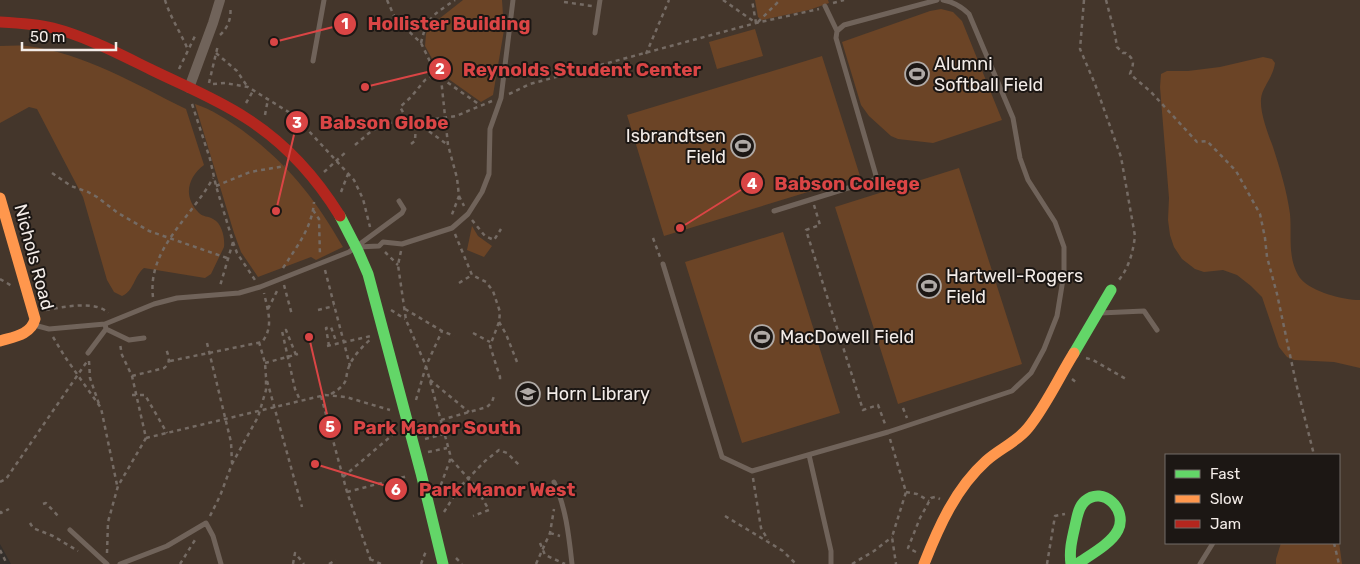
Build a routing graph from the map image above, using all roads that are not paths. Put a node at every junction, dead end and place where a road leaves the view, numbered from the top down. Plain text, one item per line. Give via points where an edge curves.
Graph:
1 (220, 0) edge
2 (324, 0) edge
3 (513, 0) edge
4 (600, 0) edge
5 (937, 0) edge
6 (943, 0) edge
7 (824, 6) road end
8 (0, 22) edge
9 (838, 31) junction
10 (595, 34) dead end
11 (313, 61) dead end
12 (187, 87) junction
13 (0, 198) edge
14 (399, 201) dead end
15 (774, 211) dead end
16 (358, 247) junction
17 (663, 264) road end
18 (1111, 290) road end
19 (1097, 314) junction
20 (34, 325) junction
21 (105, 326) junction
22 (1157, 330) dead end
23 (144, 338) dead end
24 (0, 341) edge
25 (88, 353) road end
26 (809, 455) junction
27 (554, 482) dead end
28 (70, 530) dead end
29 (1212, 544) edge
30 (108, 561) edge
31 (120, 564) edge
32 (221, 564) edge
33 (443, 564) edge
34 (572, 564) edge
35 (831, 564) edge
36 (924, 564) edge
37 (1071, 564) edge
38 (1077, 564) edge
39 (1200, 564) edge

1 - 12 street
2 - 11 lane
3 - 16 lane via 501,98 490,129 488,174 482,192 468,214 452,228 402,244 383,242 379,246
4 - 10 lane
5 - 9 lane via 844,25
6 - 26 lane via 962,7 969,14 1013,118 1020,158 1028,180 1055,222 1064,247 1064,274 1057,316 1031,373 1012,391
7 - 9 lane
8 - 12 street via 51,28 84,38
9 - 15 lane via 836,38 877,179
12 - 16 street via 215,100 272,136 319,184
13 - 20 street, Nichols Road
14 - 16 lane via 404,209 402,214
16 - 21 lane via 239,293 177,298 154,304
16 - 33 street via 409,408
17 - 26 lane via 722,457 752,471
18 - 19 street
19 - 22 lane via 1144,311
19 - 36 street via 1027,428 987,460 954,499 940,523
20 - 21 lane via 49,329
20 - 24 street via 31,330
21 - 23 lane via 129,340
21 - 25 lane
26 - 35 lane
27 - 34 lane via 568,532
28 - 30 lane
29 - 39 lane
31 - 32 lane via 167,546 206,524
37 - 38 street via 1069,554 1080,509 1085,501 1107,498 1121,511 1118,531

